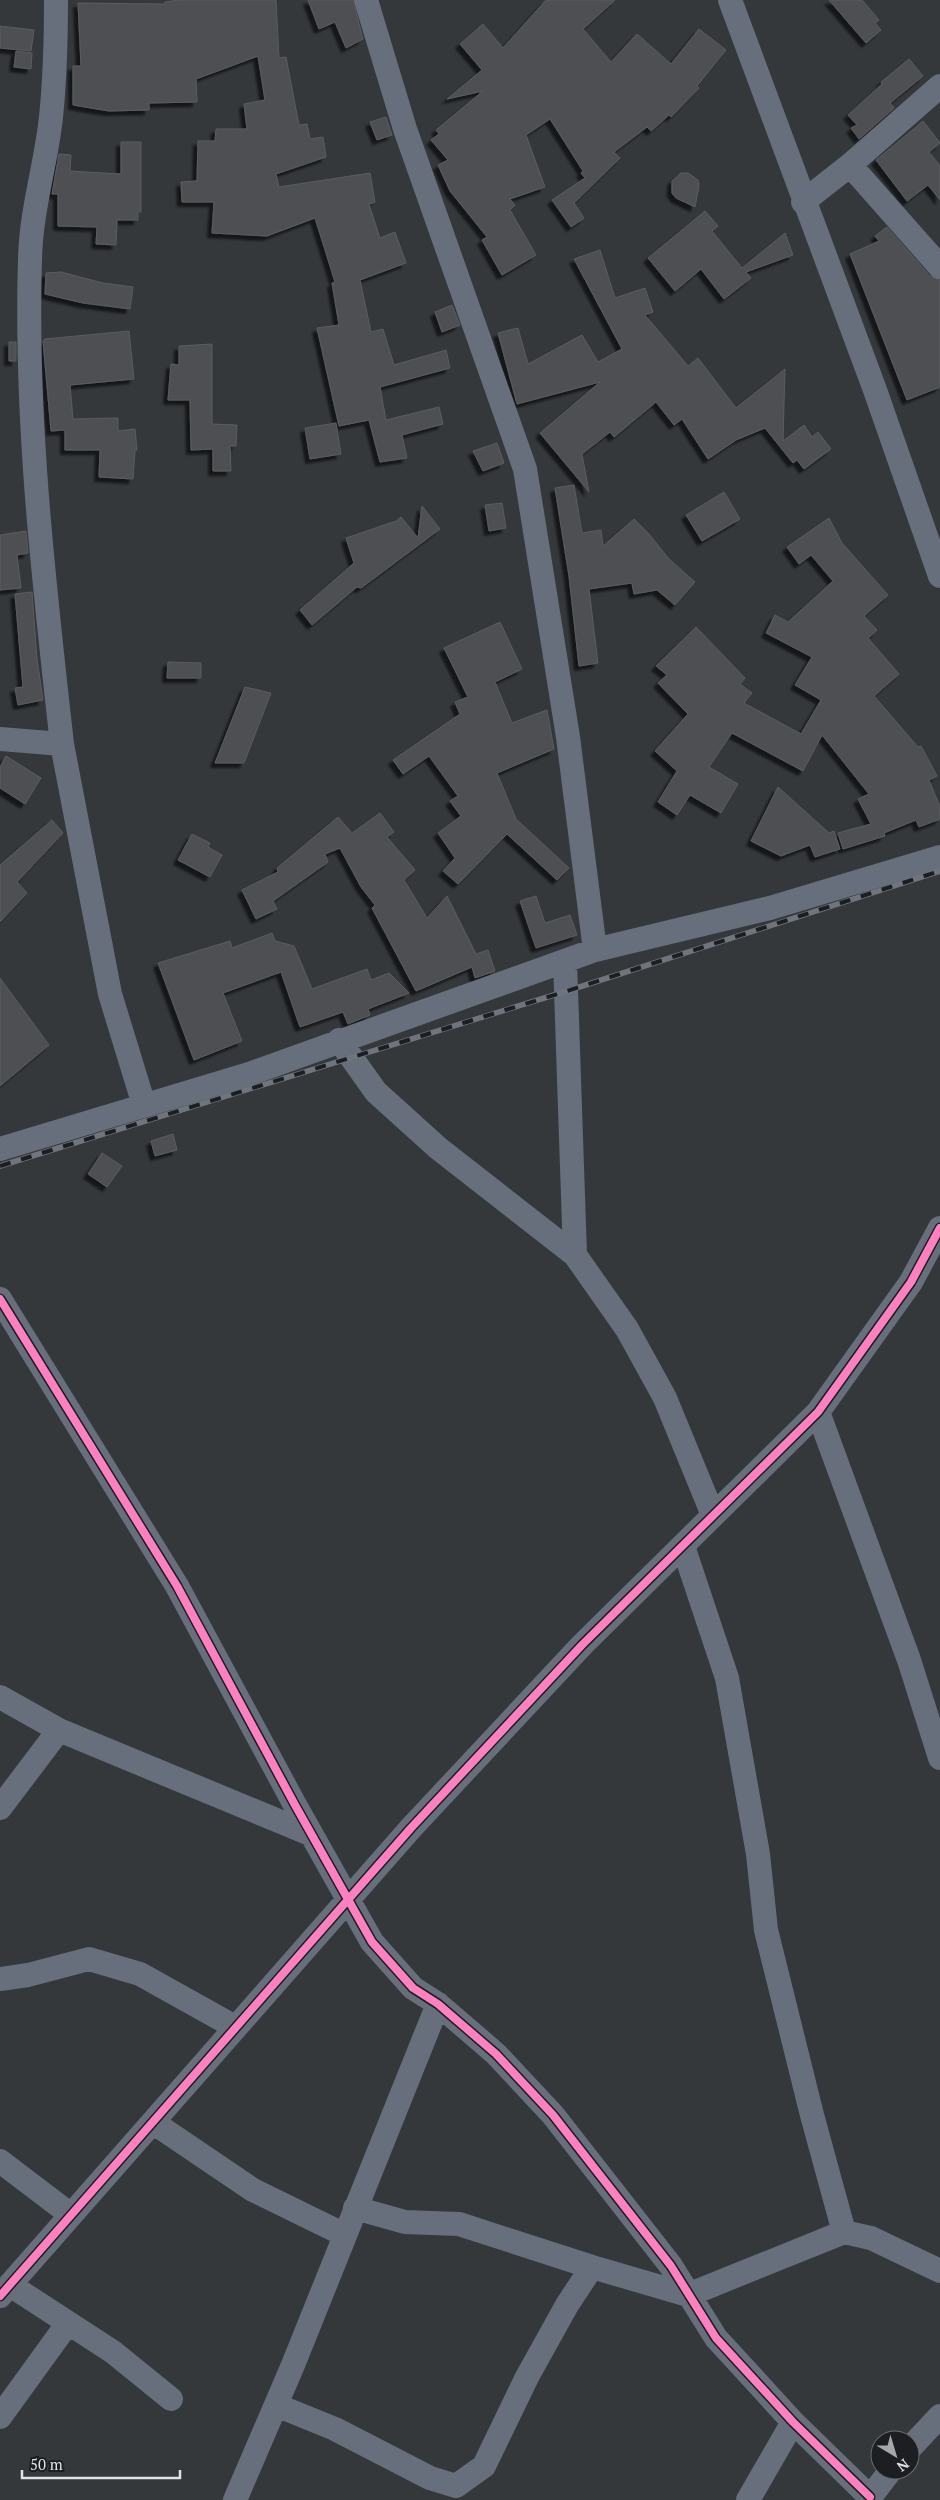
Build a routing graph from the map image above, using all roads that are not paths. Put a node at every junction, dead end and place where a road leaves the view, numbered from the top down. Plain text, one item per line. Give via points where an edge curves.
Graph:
1 (56, 0) edge
2 (366, 0) edge
3 (730, 0) edge
4 (940, 86) edge
5 (850, 165) junction
6 (804, 202) junction
7 (940, 267) edge
8 (940, 576) edge
9 (0, 739) edge
10 (62, 744) junction
11 (940, 857) edge
12 (595, 950) junction
13 (565, 961) junction
14 (339, 1040) junction
15 (144, 1105) junction
16 (0, 1149) edge
17 (940, 1228) edge
18 (575, 1255) junction
19 (2, 1307) edge
20 (818, 1412) junction
21 (714, 1515) junction
22 (683, 1546) junction
23 (0, 1697) edge
24 (59, 1730) junction
25 (940, 1758) edge
26 (0, 1808) edge
27 (310, 1834) junction
28 (346, 1899) junction
29 (0, 1978) edge
30 (438, 2004) junction
31 (235, 2027) junction
32 (154, 2123) junction
33 (0, 2161) edge
34 (355, 2208) junction
35 (71, 2215) junction
36 (844, 2232) junction
37 (345, 2235) junction
38 (592, 2268) junction
39 (940, 2270) edge
40 (8, 2281) edge
41 (688, 2295) junction
42 (68, 2323) junction
43 (171, 2399) dead end
44 (276, 2405) junction
45 (940, 2416) edge
46 (0, 2417) edge
47 (793, 2422) junction
48 (920, 2437) edge
49 (883, 2480) edge
50 (869, 2498) edge
51 (235, 2500) edge
52 (748, 2500) edge

1 - 10 street via 51,118 34,204 30,258 31,380 44,582
2 - 12 street via 405,129 525,469 568,738
3 - 6 street
4 - 5 street
5 - 6 street
5 - 7 street
6 - 8 street
9 - 10 street
10 - 15 street via 110,994
11 - 12 street via 770,908
12 - 13 street
13 - 14 street
13 - 18 street
14 - 15 street via 249,1074
14 - 18 street via 376,1092 438,1148
15 - 16 street
17 - 20 street via 911,1282
18 - 21 street via 627,1328 660,1389
19 - 27 street via 177,1586
20 - 21 street
20 - 25 street via 909,1660
21 - 22 street
22 - 28 street via 582,1645
22 - 36 street via 727,1678 758,1854 766,1930
23 - 24 street
24 - 26 street
24 - 27 street
27 - 28 street
28 - 30 street via 372,1942 413,1988
28 - 31 street
29 - 31 street via 28,1975 89,1959 140,1974
30 - 34 street
30 - 41 street via 496,2054 553,2115 671,2266
31 - 32 street
32 - 35 street
32 - 37 street via 253,2190
33 - 35 street
34 - 37 street
34 - 38 street via 405,2222 459,2224
35 - 40 street
36 - 39 street via 871,2238
36 - 41 street
37 - 44 street
38 - 41 street
38 - 44 street via 567,2305 527,2377 484,2466 456,2486 430,2478 334,2429
40 - 42 street
41 - 47 street via 716,2338
42 - 43 street via 112,2352
42 - 46 street
44 - 51 street
45 - 48 street
47 - 50 street
47 - 52 street
49 - 50 street

